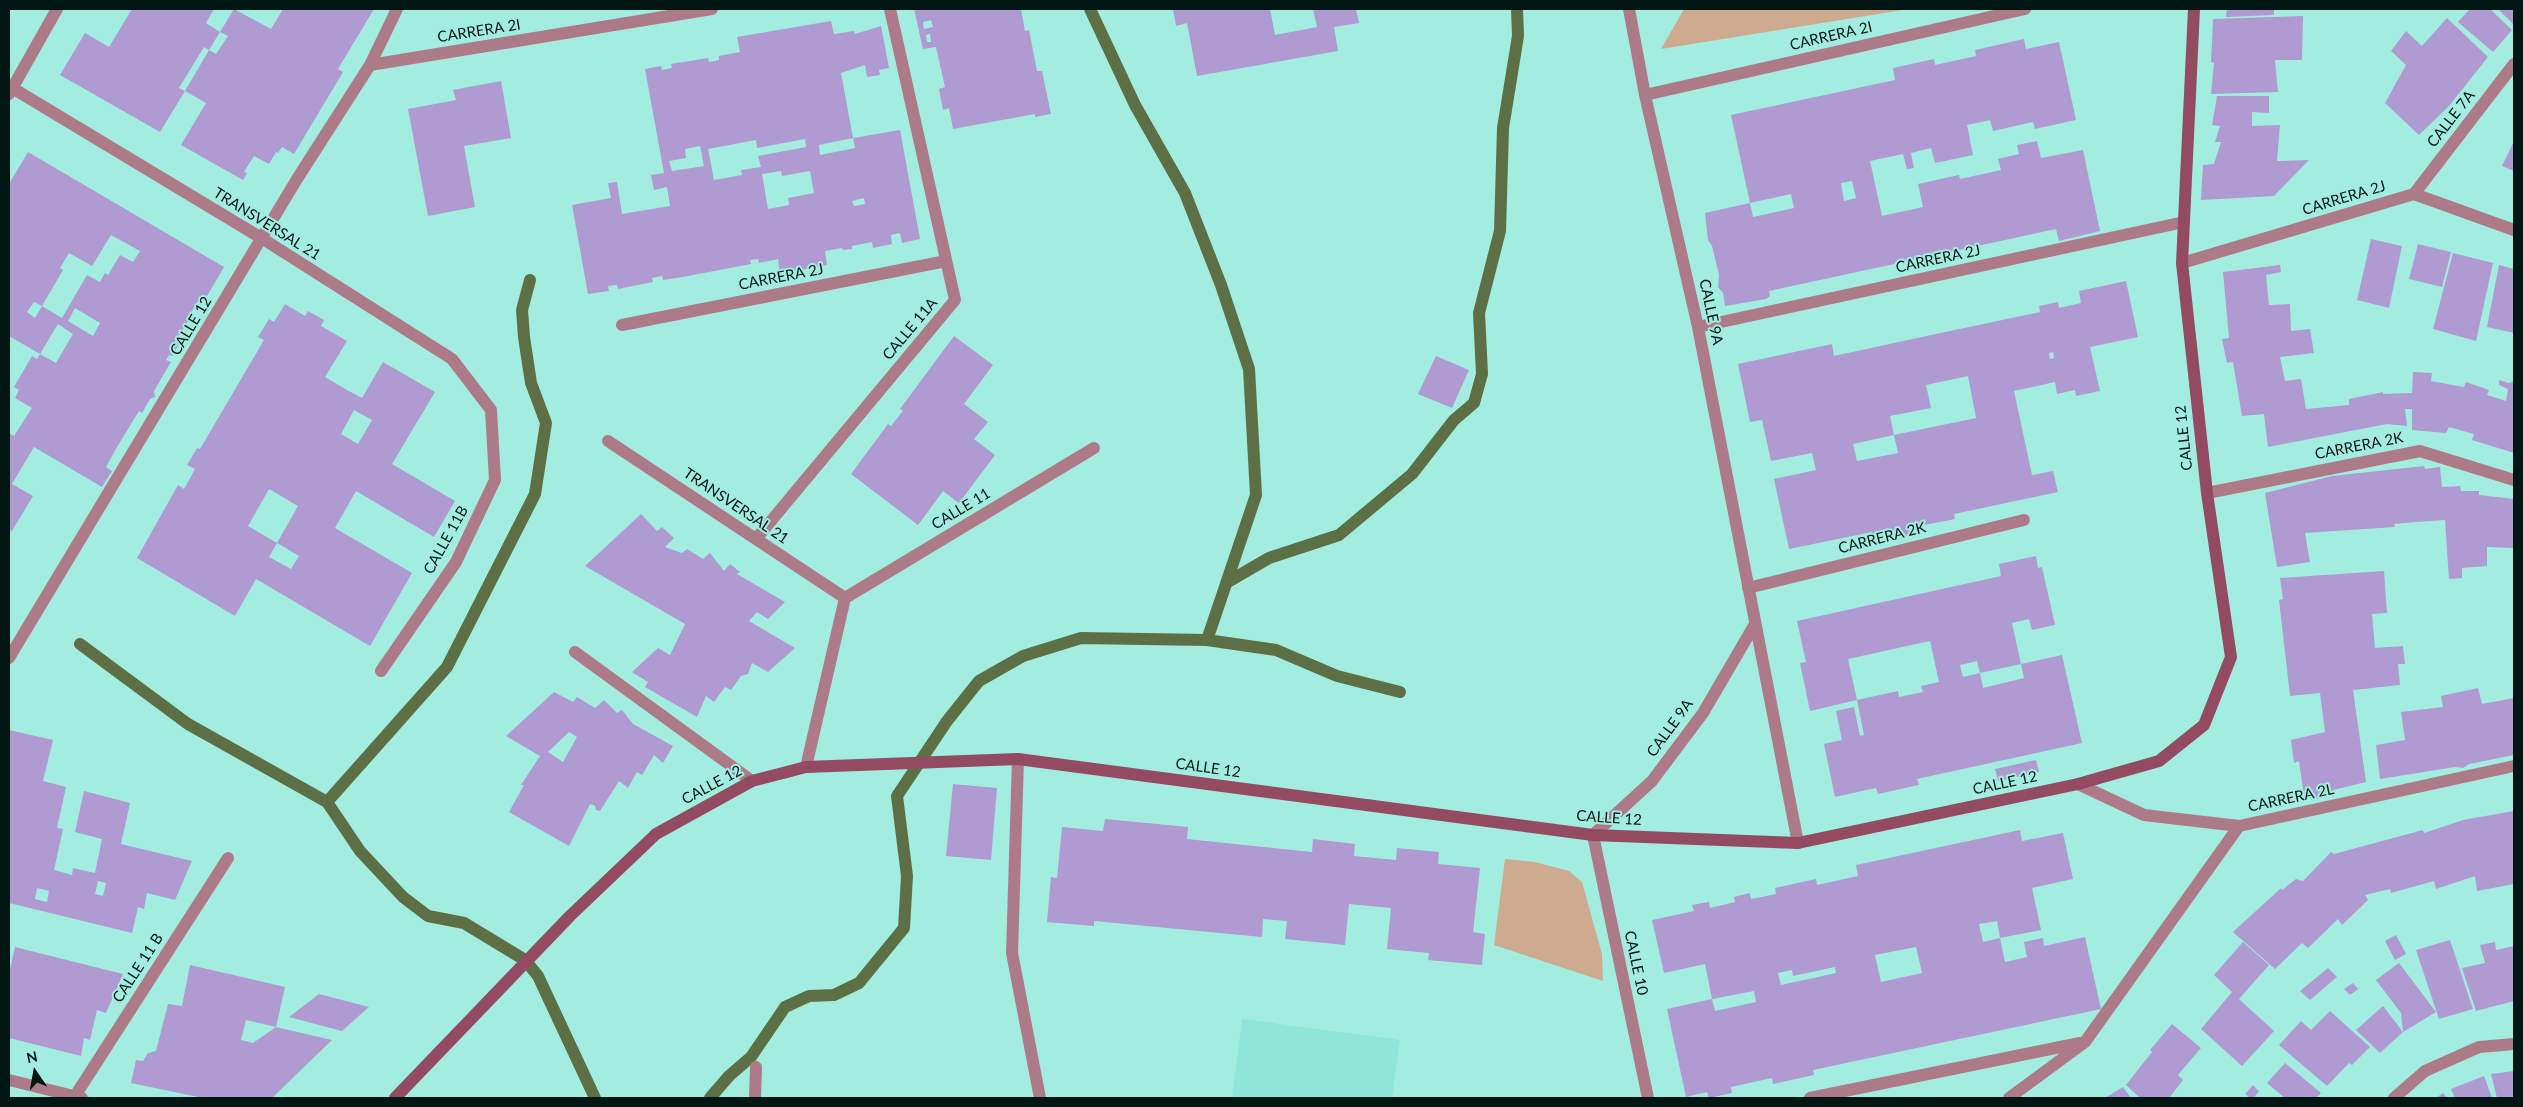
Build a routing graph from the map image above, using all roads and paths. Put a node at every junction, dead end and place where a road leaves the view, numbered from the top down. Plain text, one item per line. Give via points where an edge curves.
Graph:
1 (58, 9) edge
2 (397, 9) edge
3 (712, 9) edge
4 (890, 9) edge
5 (1629, 9) edge
6 (2025, 9) edge
7 (2194, 9) edge
8 (2514, 64) edge
9 (370, 65) junction
10 (10, 89) edge
11 (1645, 95) junction
12 (2414, 194) junction
13 (2184, 222) junction
14 (2514, 230) edge
15 (263, 239) junction
16 (946, 261) junction
17 (2182, 263) junction
18 (622, 325) dead end
19 (1698, 327) junction
20 (492, 410) joint
21 (608, 441) dead end
22 (1094, 448) dead end
23 (2514, 480) edge
24 (2207, 493) junction
25 (2024, 520) dead end
26 (756, 539) junction
27 (1748, 588) junction
28 (845, 598) junction
29 (1755, 624) junction
30 (575, 652) dead end
31 (9, 658) edge
32 (380, 671) dead end
33 (1018, 759) junction
34 (2514, 766) edge
35 (806, 767) junction
36 (752, 781) junction
37 (2078, 784) junction
38 (2239, 826) junction
39 (1593, 835) junction
40 (1798, 843) junction
41 (228, 858) dead end
42 (2085, 1042) junction
43 (2514, 1044) edge
44 (756, 1067) dead end
45 (9, 1080) edge
46 (79, 1097) edge
47 (395, 1098) edge
48 (755, 1098) edge
49 (1040, 1098) edge
50 (1648, 1098) edge
51 (1810, 1098) edge
52 (2009, 1098) edge
53 (2394, 1098) edge

1 - 10 street
2 - 9 street, CALLE 12
3 - 9 street, CARRERA 2I
4 - 16 street, CALLE 11A
5 - 11 street, CALLE 9A
6 - 11 street, CARRERA 2I
7 - 13 main road, CALLE 12
8 - 12 street, CALLE 7A
9 - 15 street, CALLE 12
10 - 15 street, TRANSVERSAL 21
11 - 19 street, CALLE 9A
12 - 14 street
12 - 17 street, CARRERA 2J
13 - 17 main road, CALLE 12
13 - 19 street, CARRERA 2J
15 - 20 street, TRANSVERSAL 21 via 452,359
15 - 31 street, CALLE 12
16 - 18 street, CARRERA 2J
16 - 26 street, CALLE 11A via 955,300
17 - 24 main road, CALLE 12
19 - 27 street, CALLE 9A
20 - 32 street, CALLE 11B via 496,480 456,562
21 - 26 street, TRANSVERSAL 21
22 - 28 street, CALLE 11
23 - 24 street, CARRERA 2K via 2420,451
24 - 37 main road, CALLE 12 via 2231,656 2204,725 2159,761
25 - 27 street, CARRERA 2K
26 - 28 street, TRANSVERSAL 21
27 - 29 street, CALLE 9A
28 - 35 street
29 - 39 street, CALLE 9A via 1703,713 1652,781
29 - 40 street, CALLE 9A
30 - 36 street
33 - 35 main road, CALLE 12
33 - 39 main road, CALLE 12
33 - 49 street via 1012,953
34 - 38 street, CARRERA 2L
35 - 36 main road, CALLE 12
36 - 47 main road, CALLE 12 via 656,834 570,916
37 - 38 street, CARRERA 2L via 2144,815
37 - 40 main road, CALLE 12
38 - 42 street
39 - 40 main road, CALLE 12
39 - 50 street, CALLE 10
41 - 46 street, CALLE 11 B
42 - 51 street
42 - 52 street
43 - 53 street via 2479,1048 2425,1071
44 - 48 street
45 - 46 street

